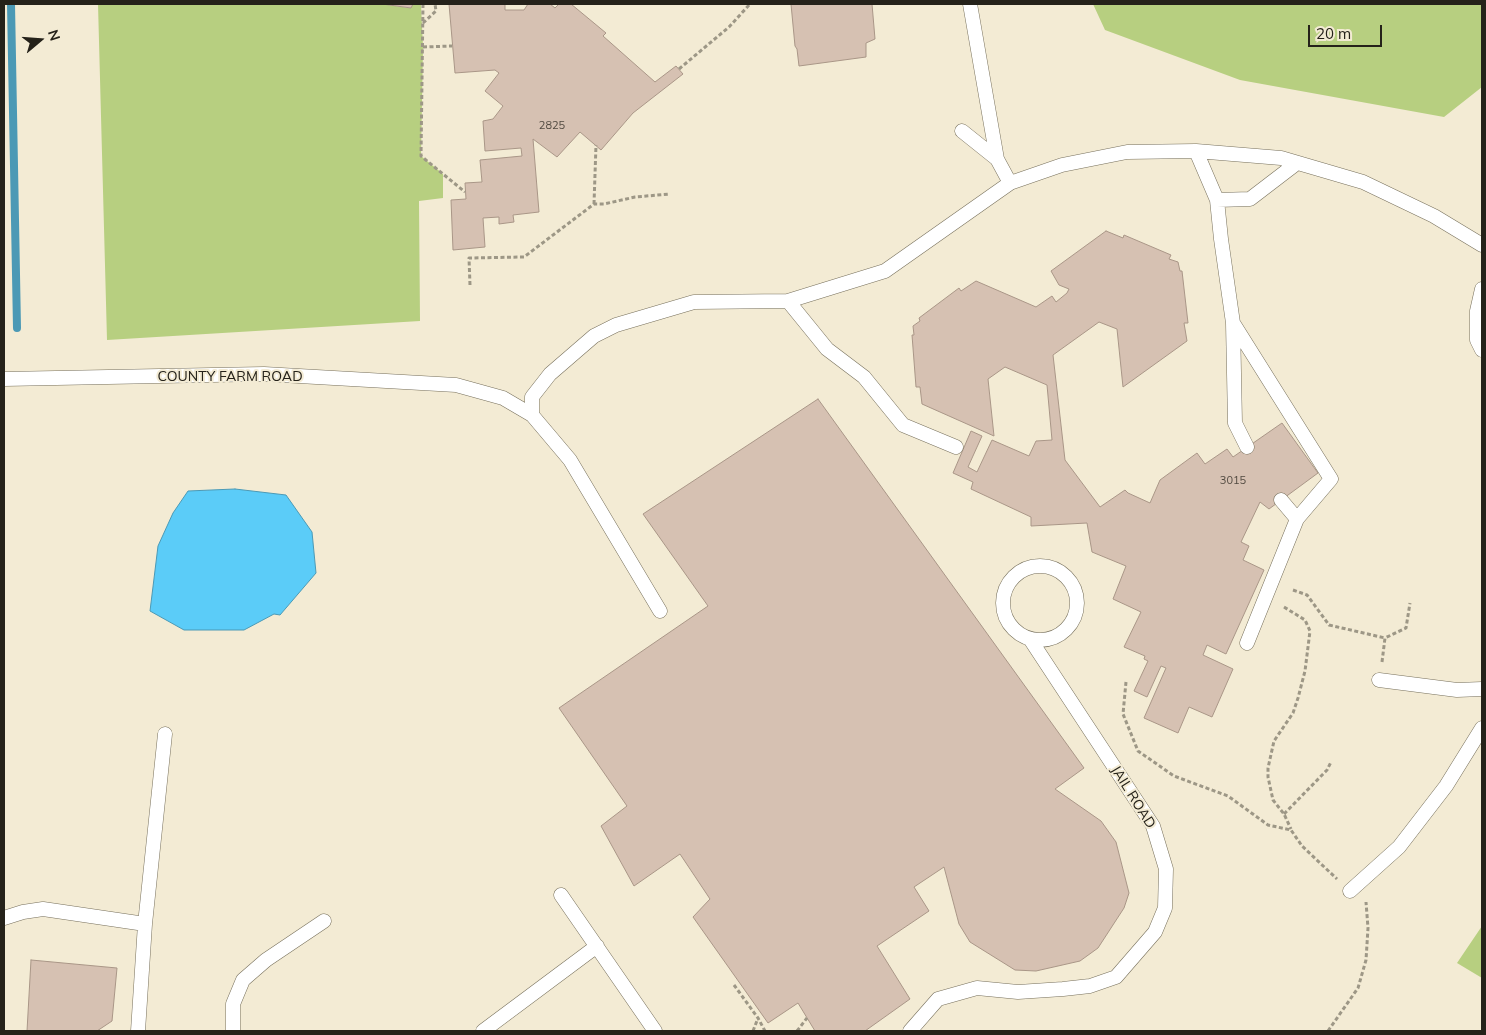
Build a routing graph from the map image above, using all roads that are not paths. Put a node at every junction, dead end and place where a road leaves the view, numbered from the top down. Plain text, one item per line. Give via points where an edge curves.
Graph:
1 (970, 4) edge
2 (962, 131) dead end
3 (1196, 151) junction
4 (997, 159) junction
5 (1297, 163) junction
6 (1010, 183) junction
7 (1217, 200) junction
8 (1482, 245) edge
9 (1482, 289) edge
10 (788, 301) junction
11 (1233, 322) junction
12 (1482, 350) edge
13 (4, 380) edge
14 (532, 415) junction
15 (956, 447) dead end
16 (1247, 447) dead end
17 (1281, 500) dead end
18 (1297, 520) junction
19 (660, 611) dead end
20 (1030, 638) junction
21 (1247, 643) dead end
22 (1380, 680) road end
23 (1482, 689) edge
24 (1482, 728) edge
25 (165, 734) dead end
26 (1350, 891) road end
27 (561, 895) dead end
28 (4, 918) edge
29 (324, 921) dead end
30 (145, 924) junction
31 (597, 946) junction
32 (138, 1031) edge
33 (233, 1031) edge
34 (482, 1031) edge
35 (656, 1031) edge
36 (910, 1031) edge

1 - 4 lane
2 - 4 lane
3 - 5 lane via 1281,158
3 - 6 lane via 1127,152 1062,165
3 - 7 lane
4 - 6 lane
5 - 7 lane via 1250,199
5 - 8 lane via 1363,182 1434,216
6 - 10 lane via 885,272
7 - 11 lane
9 - 12 lane via 1477,311 1477,340
10 - 14 lane via 694,302 616,325 594,336 550,374 532,397
10 - 15 lane via 827,349 864,377 903,425
11 - 16 lane via 1235,423
11 - 18 lane via 1331,480
13 - 14 lane, COUNTY FARM ROAD via 264,374 456,385 503,398
14 - 19 lane, COUNTY FARM ROAD via 570,460
17 - 18 lane
18 - 21 lane
20 - 20 lane, JAIL ROAD via 1020,634 1005,616 1004,593 1009,582 1028,568 1053,568 1072,584 1076,596 1073,620 1055,637 1043,640
20 - 36 lane, JAIL ROAD via 1153,826 1166,869 1165,908 1155,932 1116,976 1090,986 1063,989 1018,992 977,988 938,999
22 - 23 lane via 1457,690
24 - 26 lane via 1446,786 1399,847
25 - 30 lane
27 - 31 lane
28 - 30 lane via 43,909
29 - 33 lane via 266,960 243,980 233,1004
30 - 32 lane
31 - 34 lane
31 - 35 lane

